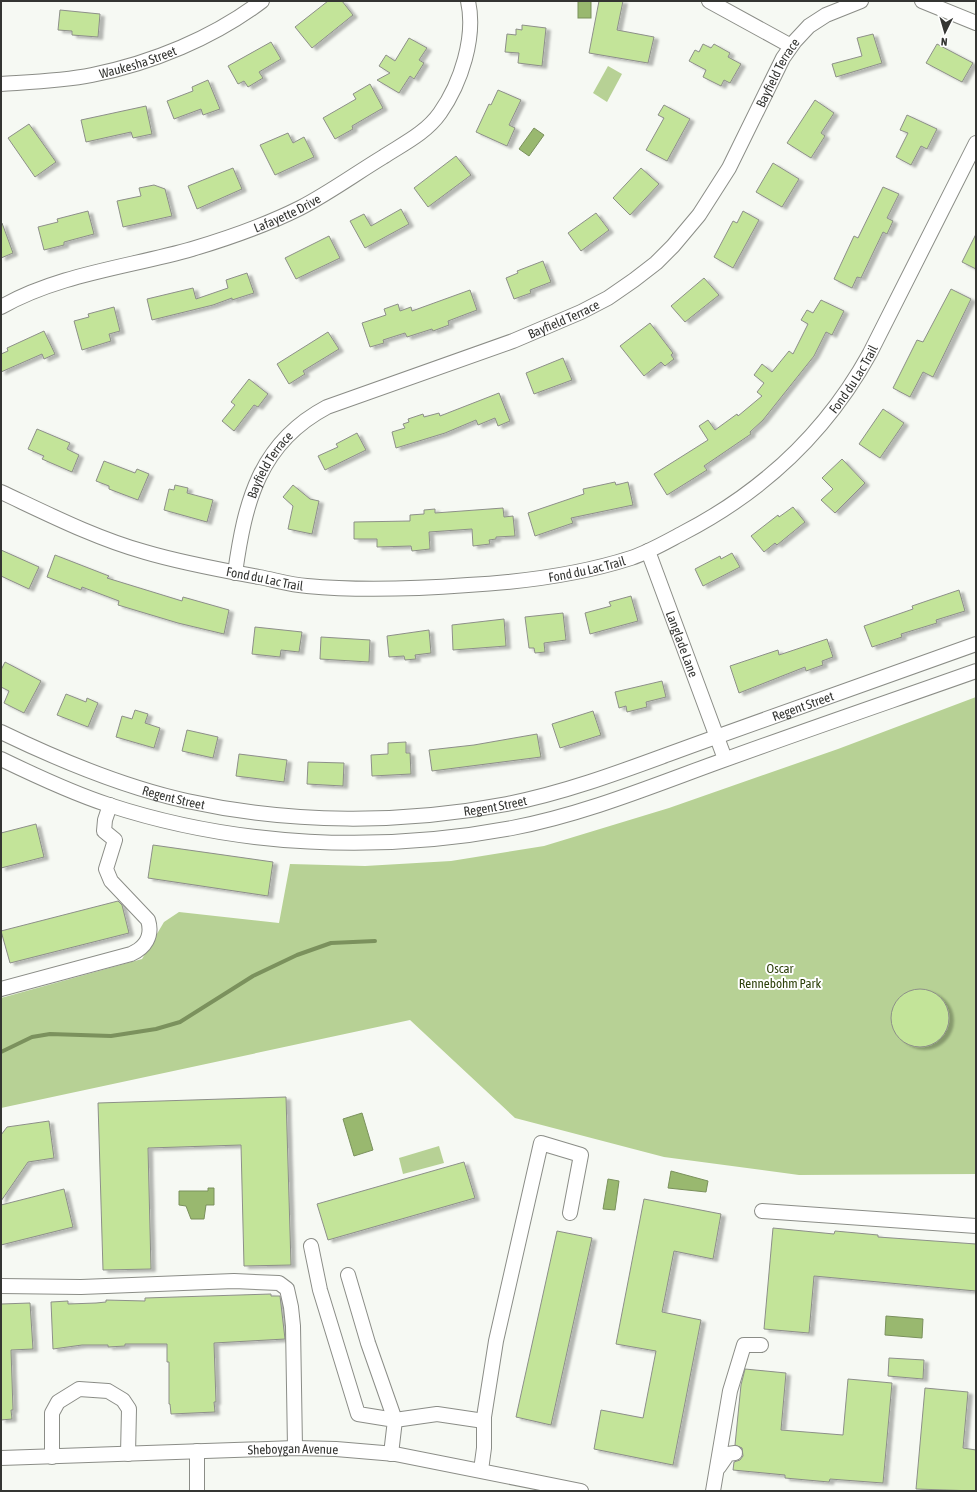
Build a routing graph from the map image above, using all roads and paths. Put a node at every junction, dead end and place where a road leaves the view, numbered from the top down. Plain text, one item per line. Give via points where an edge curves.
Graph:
1 (262, 1) edge
2 (468, 1) edge
3 (709, 1) edge
4 (861, 1) edge
5 (922, 1) edge
6 (976, 23) edge
7 (791, 46) junction
8 (1, 84) edge
9 (976, 143) edge
10 (1, 306) edge
11 (1, 492) edge
12 (648, 551) junction
13 (235, 573) junction
14 (976, 644) edge
15 (976, 671) edge
16 (1, 732) edge
17 (717, 737) junction
18 (1, 759) edge
19 (725, 759) junction
20 (110, 805) junction
21 (1, 989) edge
22 (762, 1211) dead end
23 (570, 1213) dead end
24 (976, 1226) edge
25 (311, 1246) dead end
26 (348, 1275) dead end
27 (1, 1286) edge
28 (761, 1345) dead end
29 (395, 1420) junction
30 (484, 1421) junction
31 (295, 1448) junction
32 (197, 1451) junction
33 (734, 1453) dead end
34 (128, 1454) junction
35 (391, 1454) junction
36 (52, 1457) junction
37 (1, 1458) edge
38 (480, 1470) junction
39 (716, 1473) junction
40 (197, 1491) edge
41 (581, 1491) edge
42 (713, 1491) edge

1 - 8 street, Waukesha Street via 214,33 129,66 65,79
2 - 10 street, Lafayette Drive via 469,44 463,69 440,113 422,132 301,208 269,222 192,248 57,283
3 - 7 street
4 - 7 street, Bayfield Terrace via 809,26
5 - 6 street
7 - 13 street, Bayfield Terrace via 729,168 699,216 656,263 608,298 581,312 513,341 413,378 351,397 314,414 276,447 254,487
9 - 12 street, Fond du Lac Trail via 858,375 821,427 783,466 740,499 708,520
11 - 13 street, Fond du Lac Trail via 79,529 143,552
12 - 13 street, Fond du Lac Trail via 596,567 536,579 424,588 306,586
12 - 17 street, Langlade Lane
14 - 17 street, Regent Street
15 - 19 street, Regent Street
16 - 17 street, Regent Street via 50,756 131,786 187,801 239,811 348,818 424,816 509,804 582,784
17 - 19 street, Langlade Lane
18 - 20 street, Regent Street via 38,777
19 - 20 street, Regent Street via 599,805 545,821 478,833 382,844 312,842 235,834 195,827
20 - 21 street via 104,831 115,840 106,869 111,881 148,920 150,928 145,943 131,954
22 - 24 street
23 - 30 street via 581,1155 541,1143 496,1341
25 - 29 street via 320,1290 358,1414
26 - 29 street
27 - 31 street via 81,1287 234,1281 279,1283 286,1289 293,1326
28 - 39 street via 744,1344 730,1391
29 - 30 street via 437,1414
29 - 35 street
30 - 38 street via 484,1448
31 - 32 street, Sheboygan Avenue
31 - 35 street, Sheboygan Avenue
32 - 34 street, Sheboygan Avenue
32 - 40 street
33 - 39 street via 728,1454
34 - 36 street, Sheboygan Avenue
34 - 36 street via 129,1409 123,1400 108,1391 79,1389 58,1402 52,1413
35 - 38 street, Sheboygan Avenue
36 - 37 street, Sheboygan Avenue
38 - 41 street, Sheboygan Avenue
39 - 42 street

